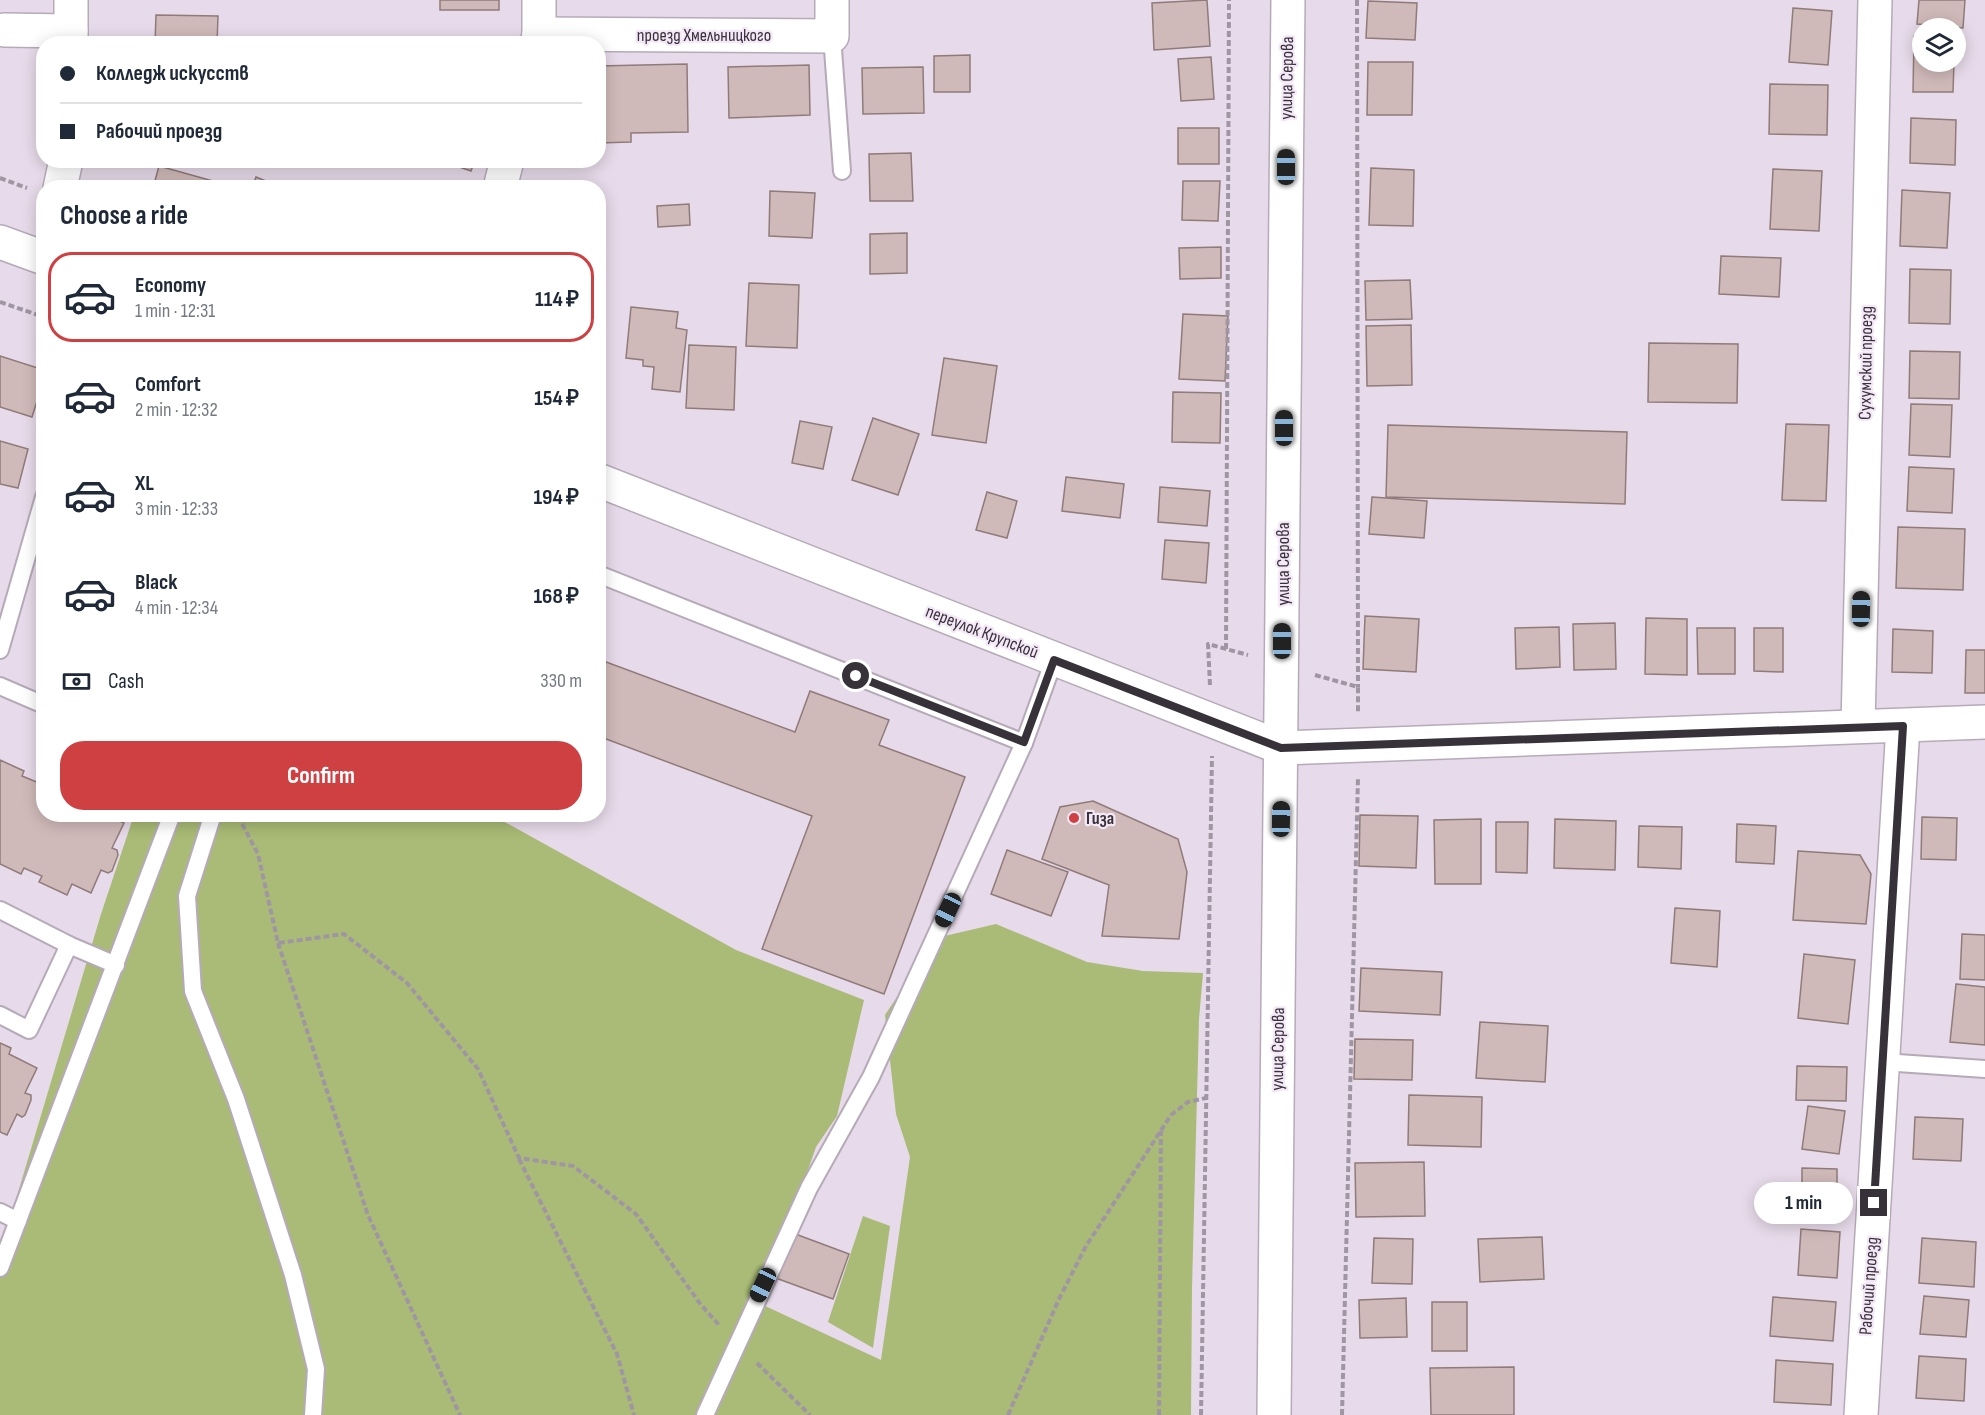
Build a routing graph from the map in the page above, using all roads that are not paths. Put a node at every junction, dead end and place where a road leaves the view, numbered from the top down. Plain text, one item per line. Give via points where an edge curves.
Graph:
1 (539, 0) edge
2 (832, 0) edge
3 (1288, 0) edge
4 (1875, 0) edge
5 (71, 25) edge
6 (4, 30) dead end
7 (538, 36) edge
8 (832, 36) junction
9 (606, 38) edge
10 (842, 171) dead end
11 (0, 242) edge
12 (36, 255) edge
13 (606, 483) edge
14 (36, 524) edge
15 (606, 577) edge
16 (0, 650) edge
17 (1054, 660) junction
18 (0, 686) edge
19 (36, 702) edge
20 (1985, 722) edge
21 (1858, 726) junction
22 (1903, 726) junction
23 (1024, 742) junction
24 (1281, 748) junction
25 (169, 822) edge
26 (210, 822) edge
27 (0, 910) edge
28 (69, 945) junction
29 (116, 965) junction
30 (0, 1015) edge
31 (1883, 1062) junction
32 (1985, 1069) edge
33 (0, 1212) edge
34 (18, 1221) junction
35 (0, 1268) edge
36 (313, 1415) edge
37 (705, 1415) edge
38 (1274, 1415) edge
39 (1861, 1415) edge

1 - 7 street, проезд Хмельницкого
2 - 8 street
3 - 24 street, улица Серова
4 - 21 street, Сухумский проезд
5 - 6 street
8 - 9 street, проезд Хмельницкого
8 - 10 lane
11 - 12 street
13 - 17 street, переулок Крупской
14 - 16 lane
15 - 23 lane
17 - 23 lane
17 - 24 street, переулок Крупской
18 - 19 lane
20 - 22 street, переулок Крупской
21 - 22 street, переулок Крупской
21 - 24 street, переулок Крупской
22 - 31 street, Рабочий проезд
23 - 37 lane via 871,1077 809,1188
24 - 38 street, улица Серова
25 - 29 lane
26 - 36 lane via 187,896 193,991 237,1099 293,1275 316,1369
27 - 28 lane
28 - 29 lane
28 - 30 lane via 29,1030
29 - 34 lane
31 - 32 lane
31 - 39 street, Рабочий проезд
33 - 34 lane
34 - 35 lane

